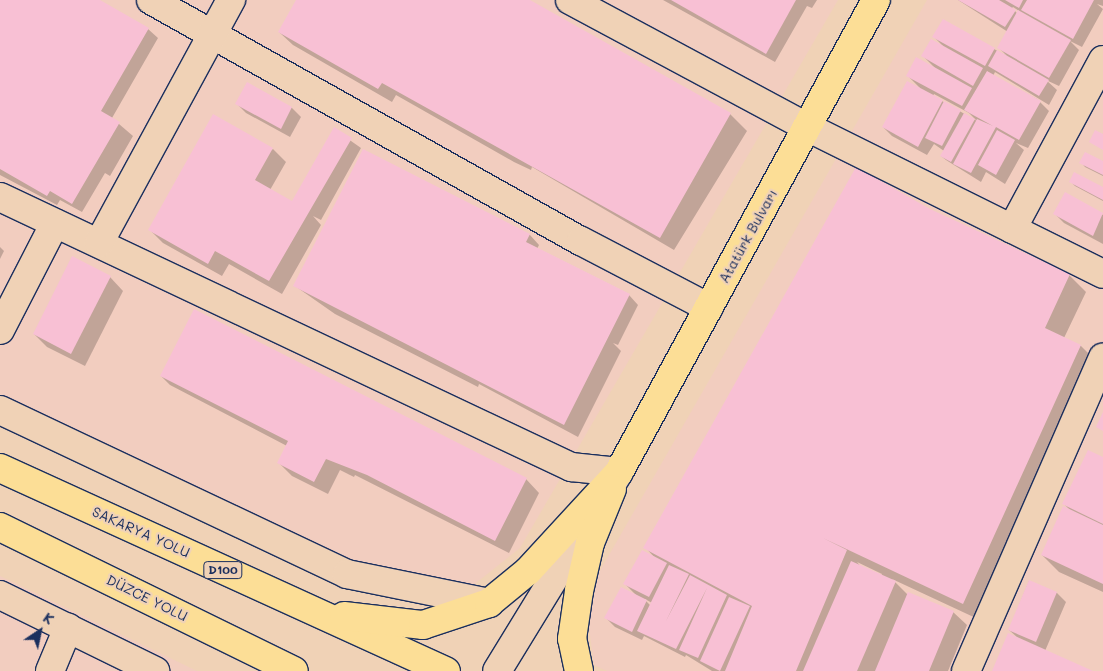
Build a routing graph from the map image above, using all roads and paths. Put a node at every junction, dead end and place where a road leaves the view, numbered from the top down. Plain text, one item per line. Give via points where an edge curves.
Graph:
1 (151, 0) edge
2 (231, 0) edge
3 (570, 0) edge
4 (876, 0) edge
5 (210, 34) junction
6 (1103, 60) edge
7 (808, 127) junction
8 (0, 197) edge
9 (56, 223) junction
10 (1012, 229) junction
11 (99, 243) junction
12 (1103, 274) edge
13 (709, 308) junction
14 (0, 330) edge
15 (1103, 358) edge
16 (0, 410) edge
17 (0, 468) edge
18 (619, 472) junction
19 (0, 527) edge
20 (0, 595) edge
21 (142, 596) junction
22 (489, 603) junction
23 (318, 613) junction
24 (68, 628) junction
25 (50, 671) edge
26 (155, 671) edge
27 (258, 671) edge
28 (294, 671) edge
29 (446, 671) edge
30 (497, 671) edge
31 (579, 671) edge
32 (966, 671) edge

1 - 5 street
2 - 5 street
3 - 7 street
4 - 7 main road, Atatürk Bulvarı
5 - 11 street
5 - 13 street via 581,241
6 - 10 street
7 - 10 street
7 - 13 main road, Atatürk Bulvarı
8 - 9 street
9 - 11 street
9 - 14 street
10 - 12 street
11 - 18 street via 572,467
13 - 18 main road, Atatürk Bulvarı
15 - 32 street
16 - 22 street via 346,574
17 - 23 main road, SAKARYA YOLU / D100
18 - 22 main road via 528,571
18 - 30 street
18 - 31 main road via 590,543 578,591 572,639
19 - 21 main road, DÜZCE YOLU
20 - 24 street
21 - 27 main road
21 - 28 main road, DÜZCE YOLU
22 - 23 main road via 422,625
23 - 29 main road, SAKARYA YOLU / D100
24 - 25 street
24 - 26 street

